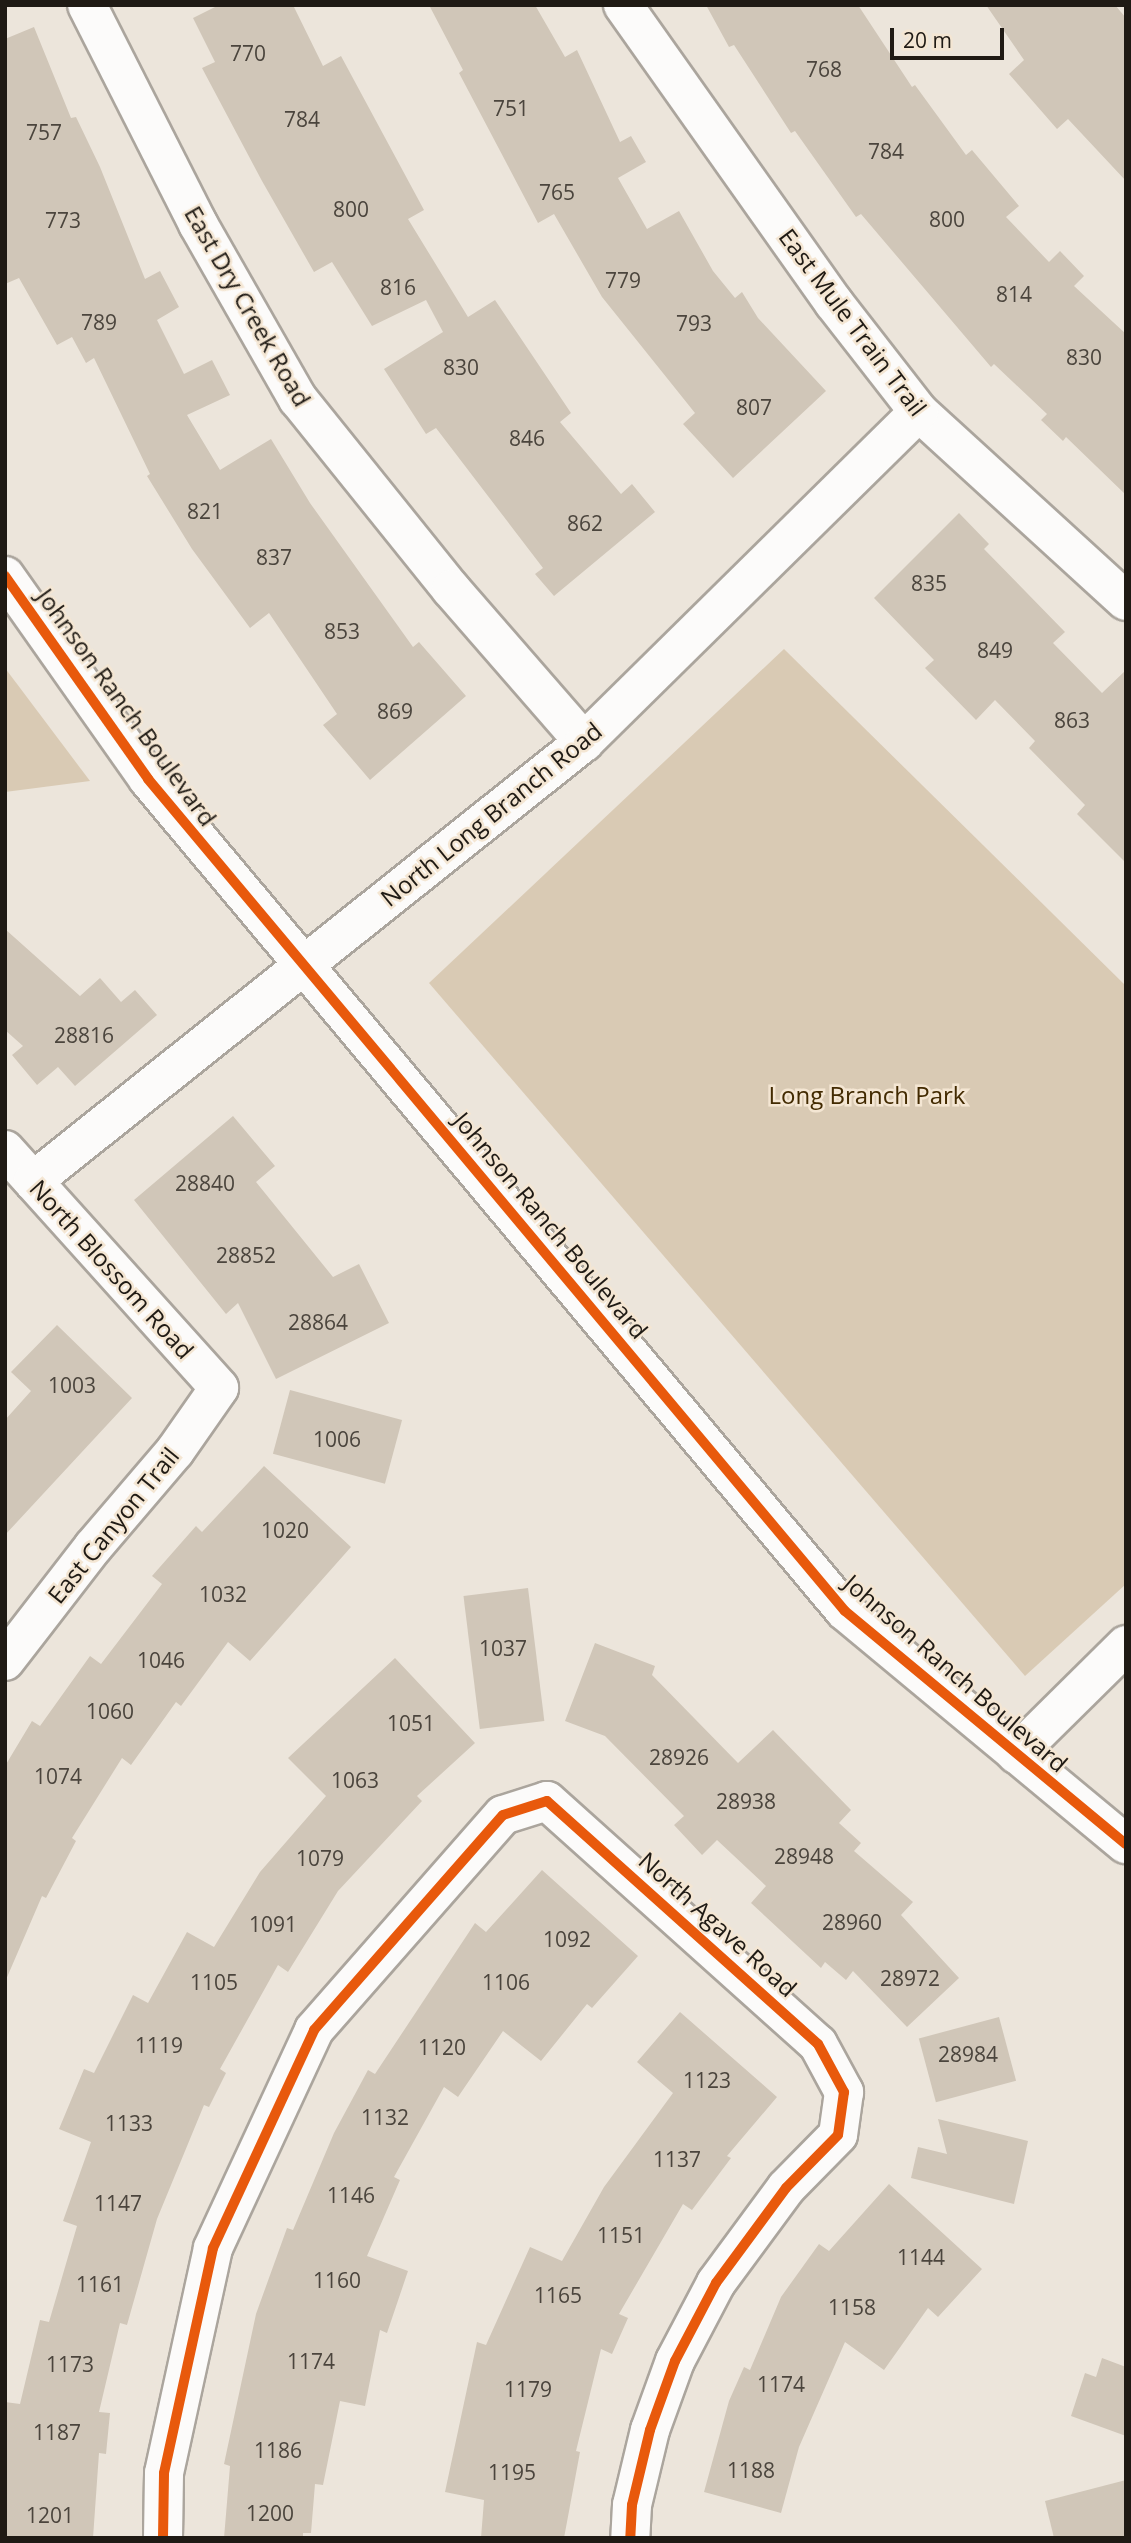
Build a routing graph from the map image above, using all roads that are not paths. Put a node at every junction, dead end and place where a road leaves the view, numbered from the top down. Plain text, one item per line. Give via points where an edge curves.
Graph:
1 (88, 5) edge
2 (623, 5) edge
3 (919, 412) junction
4 (5, 576) edge
5 (1126, 601) edge
6 (584, 742) junction
7 (303, 966) junction
8 (5, 1150) edge
9 (33, 1181) junction
10 (219, 1388) joint
11 (1126, 1645) edge
12 (5, 1661) edge
13 (1016, 1754) junction
14 (1126, 1844) edge
15 (163, 2538) edge
16 (631, 2538) edge

1 - 6 street, East Dry Creek Road via 198,224 298,398 451,589
2 - 3 street, East Mule Train Trail via 834,303
3 - 5 street, East Mule Train Trail
3 - 6 street, North Long Branch Road
4 - 7 street, Johnson Ranch Boulevard via 148,779
6 - 7 street, North Long Branch Road
7 - 9 street, North Long Branch Road
7 - 13 street, Johnson Ranch Boulevard via 845,1611
8 - 9 street, North Blossom Road
9 - 10 street, North Blossom Road
10 - 12 street, East Canyon Trail via 175,1451
11 - 13 street
13 - 14 street, Johnson Ranch Boulevard
15 - 16 street, North Agave Road via 164,2473 213,2248 314,2030 503,1815 547,1801 818,2043 845,2092 838,2135 786,2188 724,2272 675,2361 650,2430 632,2505

